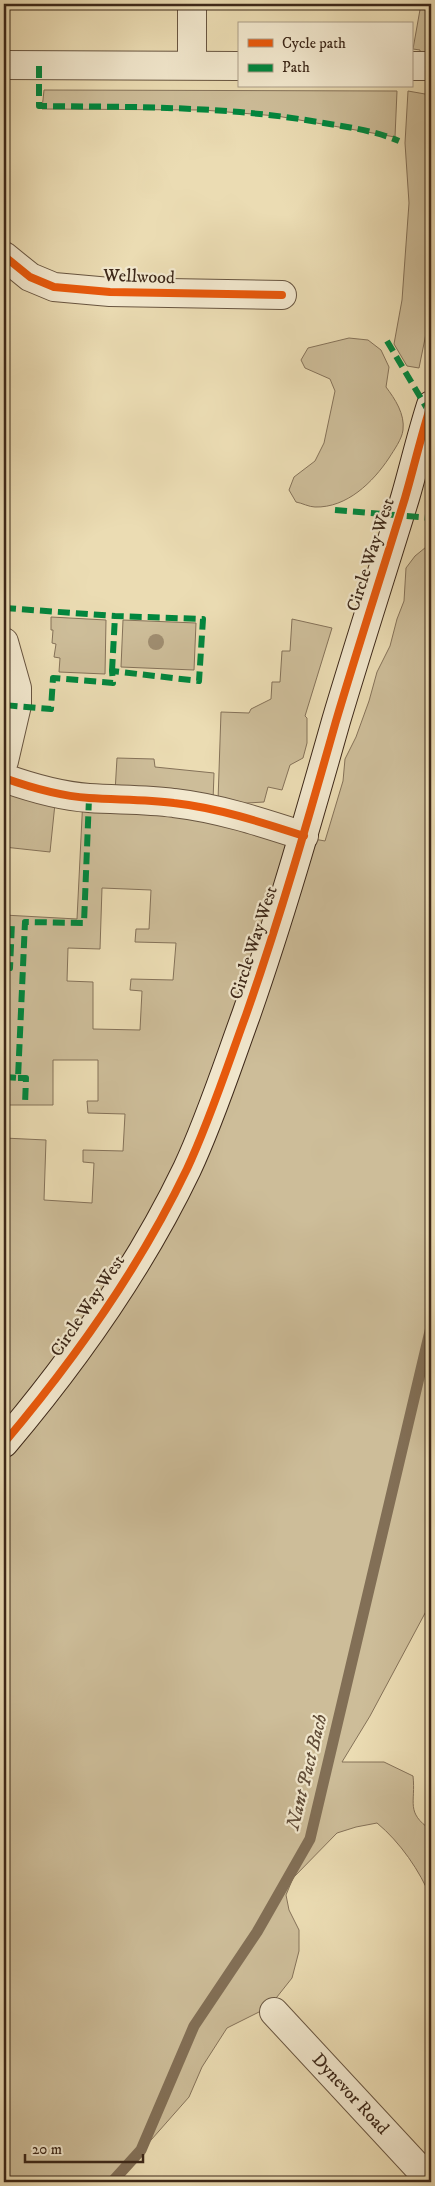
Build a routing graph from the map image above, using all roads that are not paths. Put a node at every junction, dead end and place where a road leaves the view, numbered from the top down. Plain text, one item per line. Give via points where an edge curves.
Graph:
1 (192, 4) edge
2 (4, 65) edge
3 (192, 65) junction
4 (238, 66) edge
5 (412, 66) edge
6 (431, 66) edge
7 (4, 256) edge
8 (282, 295) dead end
9 (431, 405) edge
10 (4, 642) edge
11 (4, 761) edge
12 (4, 778) edge
13 (304, 836) junction
14 (4, 1443) edge
15 (274, 2012) dead end
16 (426, 2178) edge

1 - 3 street
2 - 3 street
3 - 4 street
5 - 6 street
7 - 8 street, Wellwood via 30,277 54,287 110,292
9 - 13 street, Circle Way West
10 - 11 street via 17,688 17,705
12 - 13 street via 65,795 206,808 241,815
13 - 14 street, Circle Way West via 262,971 188,1167 167,1209 109,1305 82,1345
15 - 16 street, Dynevor Road

